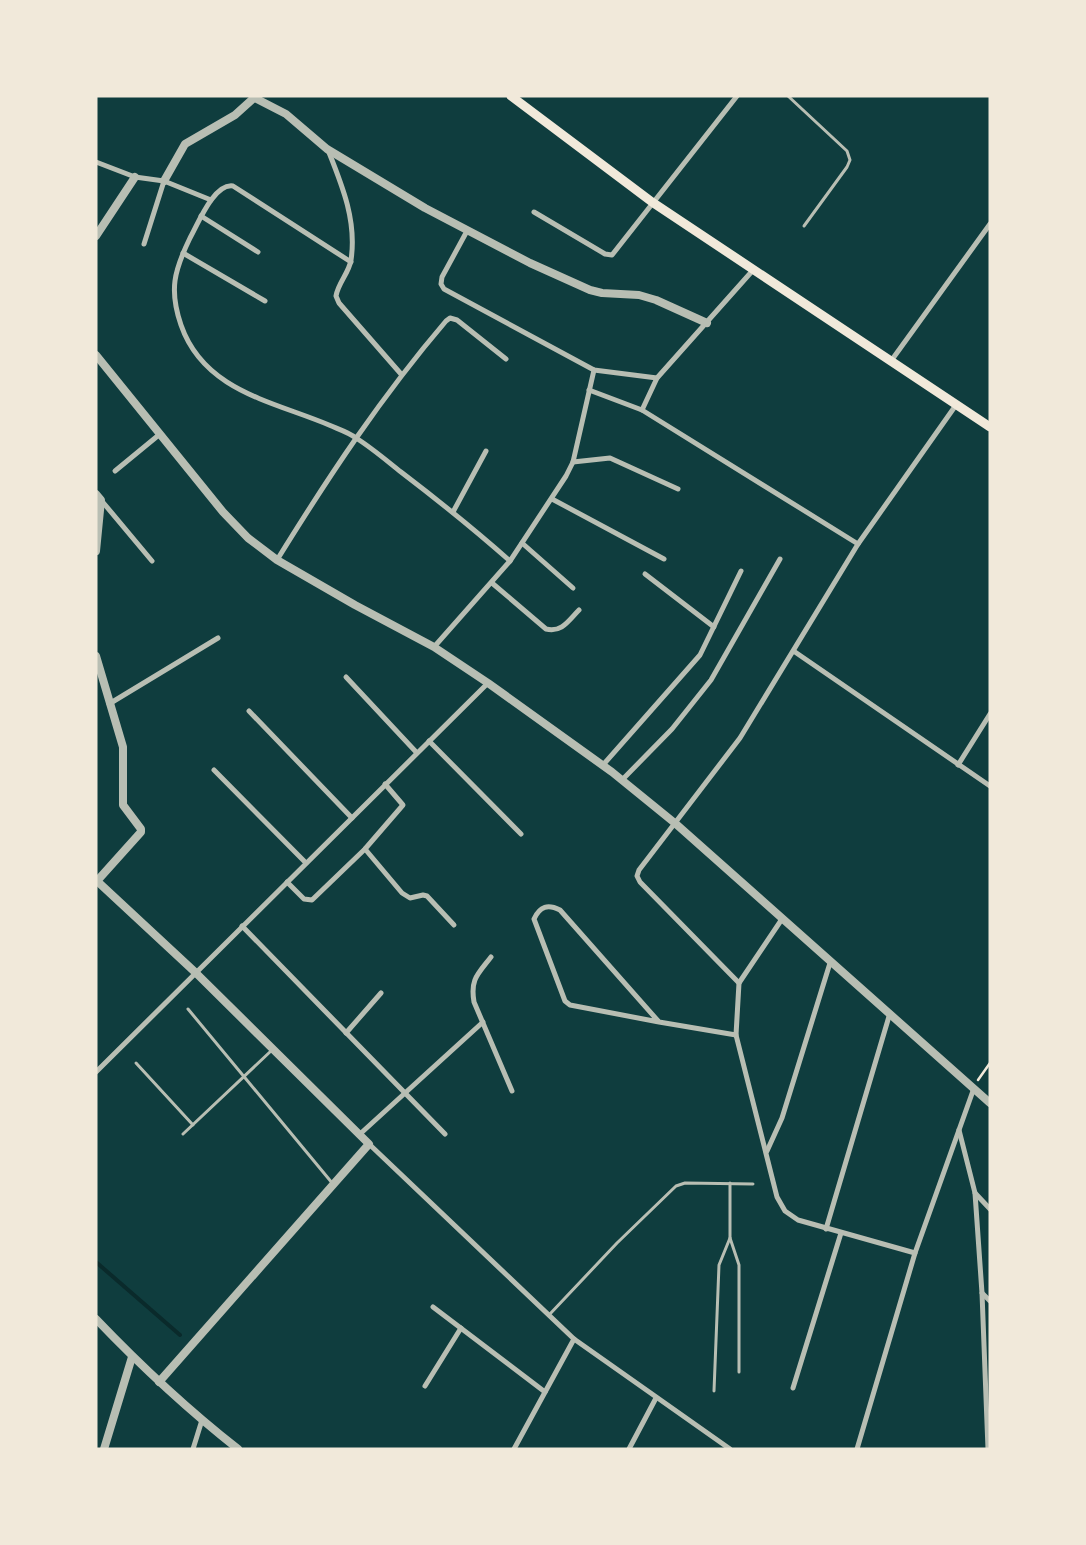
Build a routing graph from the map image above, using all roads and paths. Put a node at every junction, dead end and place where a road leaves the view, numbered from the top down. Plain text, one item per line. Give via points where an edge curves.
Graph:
1 (511, 96) edge
2 (737, 96) edge
3 (788, 96) edge
4 (256, 97) edge
5 (327, 149) junction
6 (96, 162) edge
7 (135, 177) junction
8 (164, 181) junction
9 (211, 200) junction
10 (652, 202) junction
11 (534, 212) dead end
12 (201, 216) junction
13 (990, 224) edge
14 (804, 226) dead end
15 (467, 231) junction
16 (96, 236) edge
17 (144, 244) dead end
18 (258, 252) dead end
19 (183, 253) junction
20 (351, 262) junction
21 (755, 269) junction
22 (265, 301) dead end
23 (707, 323) junction
24 (96, 355) edge
25 (506, 359) dead end
26 (890, 361) junction
27 (594, 370) junction
28 (401, 374) junction
29 (657, 378) junction
30 (589, 390) junction
31 (956, 405) junction
32 (642, 410) junction
33 (990, 427) edge
34 (160, 434) junction
35 (355, 437) junction
36 (486, 451) dead end
37 (573, 462) junction
38 (115, 472) dead end
39 (678, 489) dead end
40 (98, 497) edge
41 (552, 499) junction
42 (453, 512) junction
43 (522, 543) junction
44 (858, 544) junction
45 (96, 551) edge
46 (780, 559) dead end
47 (277, 560) junction
48 (664, 560) dead end
49 (152, 561) dead end
50 (510, 561) junction
51 (740, 571) dead end
52 (645, 574) dead end
53 (492, 583) junction
54 (573, 588) dead end
55 (579, 610) dead end
56 (714, 627) junction
57 (218, 638) dead end
58 (434, 647) junction
59 (794, 652) junction
60 (96, 656) edge
61 (346, 677) dead end
62 (488, 683) junction
63 (110, 704) junction
64 (249, 711) dead end
65 (990, 714) edge
66 (429, 741) junction
67 (417, 753) junction
68 (602, 765) junction
69 (958, 765) junction
70 (214, 770) dead end
71 (622, 780) junction
72 (386, 784) junction
73 (990, 786) edge
74 (352, 818) junction
75 (676, 824) junction
76 (521, 834) dead end
77 (365, 849) junction
78 (306, 863) junction
79 (96, 881) edge
80 (287, 882) junction
81 (782, 919) junction
82 (454, 925) dead end
83 (242, 926) junction
84 (491, 957) dead end
85 (830, 963) junction
86 (196, 973) junction
87 (739, 983) junction
88 (382, 993) dead end
89 (188, 1009) dead end
90 (890, 1013) junction
91 (483, 1022) junction
92 (659, 1022) junction
93 (346, 1033) junction
94 (736, 1036) junction
95 (272, 1049) junction
96 (136, 1063) dead end
97 (990, 1063) edge
98 (96, 1072) edge
99 (244, 1078) junction
100 (974, 1087) junction
101 (512, 1091) dead end
102 (405, 1093) junction
103 (990, 1103) edge
104 (192, 1125) junction
105 (959, 1130) junction
106 (183, 1134) dead end
107 (360, 1134) junction
108 (445, 1134) dead end
109 (369, 1144) junction
110 (766, 1151) junction
111 (730, 1183) junction
112 (334, 1184) junction
113 (752, 1184) dead end
114 (975, 1193) junction
115 (990, 1209) edge
116 (826, 1229) junction
117 (841, 1234) junction
118 (730, 1238) junction
119 (915, 1253) junction
120 (982, 1293) junction
121 (990, 1301) edge
122 (433, 1307) dead end
123 (548, 1315) junction
124 (97, 1321) edge
125 (461, 1328) junction
126 (574, 1339) junction
127 (132, 1357) junction
128 (739, 1372) dead end
129 (159, 1382) junction
130 (425, 1386) dead end
131 (793, 1388) dead end
132 (714, 1391) dead end
133 (545, 1392) junction
134 (656, 1398) junction
135 (202, 1420) junction
136 (104, 1449) edge
137 (192, 1449) edge
138 (238, 1449) edge
139 (514, 1449) edge
140 (629, 1449) edge
141 (730, 1449) edge
142 (857, 1449) edge
143 (988, 1449) edge

1 - 10 main road
2 - 10 street
3 - 14 lane via 847,151 850,160
4 - 5 street via 286,114
4 - 8 street via 236,115 185,144
5 - 15 street
5 - 20 street via 347,199
6 - 7 street
7 - 8 street
7 - 16 street
8 - 9 street
8 - 17 street
9 - 12 street
9 - 20 street via 223,188 233,186
10 - 11 street via 612,255 605,254
10 - 21 main road
12 - 18 street
12 - 19 street
13 - 26 street
15 - 23 street via 590,290 648,298
15 - 27 street via 442,277 444,289
19 - 22 street
19 - 35 street via 175,273 174,297 185,336 205,366 248,395
20 - 28 street via 337,290 339,303
21 - 23 street
21 - 26 main road
23 - 29 street
24 - 34 street
25 - 28 street via 457,320 450,318
26 - 31 main road
27 - 29 street
27 - 30 street
28 - 35 street
29 - 32 street
30 - 32 street
30 - 37 street
31 - 33 main road
31 - 44 street
32 - 44 street
34 - 38 street
34 - 47 street via 223,512 248,538
35 - 42 street
35 - 47 street
36 - 42 street
37 - 39 street via 610,458
37 - 41 street
40 - 45 street
40 - 49 street
41 - 43 street
41 - 48 street
42 - 50 street
43 - 50 street
43 - 54 street
44 - 59 street
46 - 71 street via 711,680 672,729
47 - 58 street
50 - 53 street
51 - 56 street
52 - 56 street
53 - 55 street via 546,629 554,631 561,628
53 - 58 street
56 - 68 street via 693,665
57 - 63 street
58 - 62 street
59 - 69 street
59 - 75 street via 740,738
60 - 63 street
61 - 67 street
62 - 66 street
62 - 68 street
63 - 79 street via 123,748 123,804 141,832
64 - 74 street
65 - 69 street
66 - 67 street
66 - 76 street
67 - 72 street
68 - 71 street
69 - 73 street
70 - 78 street
71 - 75 street
72 - 74 street
72 - 77 street via 404,805
74 - 78 street
75 - 81 street
75 - 87 street via 637,876
77 - 80 street via 312,900 304,899
77 - 82 street via 402,893 410,898 428,896
78 - 80 street
79 - 86 street
80 - 83 street
81 - 85 street
81 - 87 street
83 - 86 street
83 - 93 street
84 - 91 street via 474,978 472,988
85 - 90 street
85 - 110 street via 782,1118
86 - 95 street
86 - 98 street
87 - 94 street
88 - 93 street
89 - 99 lane
90 - 100 street
90 - 116 street
91 - 101 street
91 - 102 street
92 - 92 street via 560,910 545,906 537,912 534,919 565,1001 570,1005
92 - 94 street
93 - 102 street
94 - 110 street
95 - 99 lane
95 - 107 street
96 - 104 lane
97 - 100 path
99 - 104 lane
99 - 112 lane
100 - 103 street
100 - 105 street
102 - 107 street
102 - 108 street
104 - 106 lane
105 - 114 street
105 - 119 street
107 - 109 street
109 - 112 street
109 - 123 street
110 - 116 street via 785,1211 798,1220
111 - 113 lane
111 - 118 lane
111 - 123 lane via 676,1186
112 - 129 street
114 - 115 street
114 - 120 street
116 - 117 street
117 - 119 street
117 - 131 street
118 - 128 lane via 739,1265
118 - 132 lane via 720,1265
119 - 142 street
120 - 121 street
120 - 143 street
122 - 125 street
123 - 126 street
124 - 127 street
125 - 130 street
125 - 133 street
126 - 133 street
126 - 134 street
127 - 129 street
127 - 136 street
129 - 135 street
133 - 139 street
134 - 140 street
134 - 141 street
135 - 137 street
135 - 138 street

